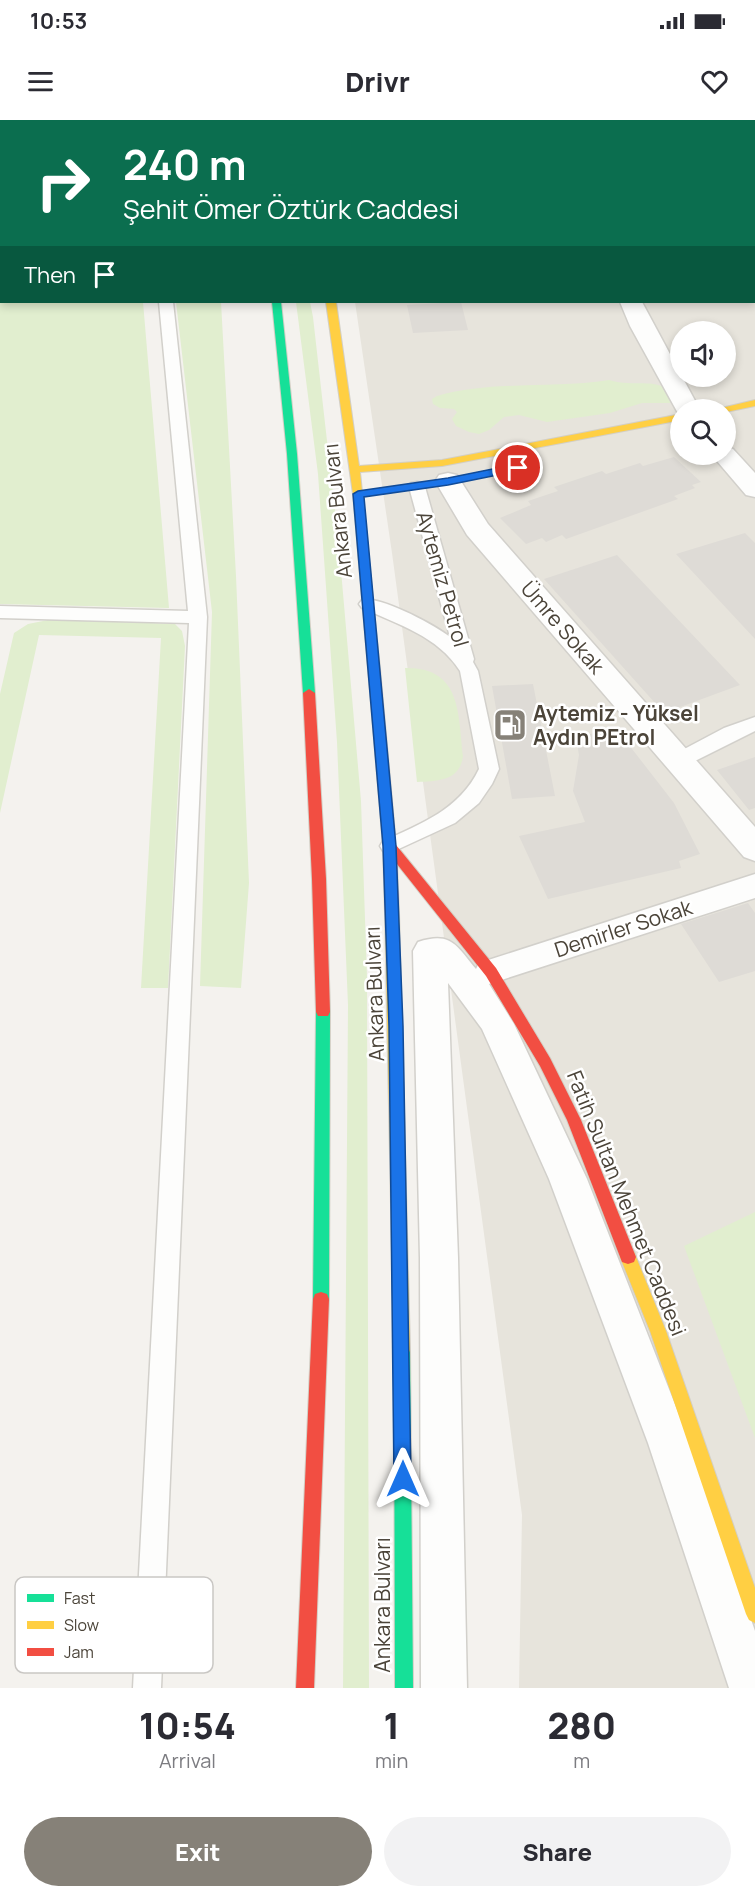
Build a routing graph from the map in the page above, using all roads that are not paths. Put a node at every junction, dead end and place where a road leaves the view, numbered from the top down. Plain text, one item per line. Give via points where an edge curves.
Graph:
1 (166, 303) edge
2 (276, 303) edge
3 (331, 303) edge
4 (631, 303) edge
5 (682, 399) edge
6 (755, 403) edge
7 (736, 407) edge
8 (670, 419) edge
9 (734, 465) edge
10 (356, 469) junction
11 (433, 484) joint
12 (755, 489) edge
13 (375, 492) dead end
14 (358, 494) junction
15 (368, 604) junction
16 (2, 612) edge
17 (198, 617) junction
18 (0, 631) edge
19 (469, 671) junction
20 (755, 724) edge
21 (680, 760) junction
22 (390, 846) junction
23 (755, 849) edge
24 (755, 886) edge
25 (491, 972) junction
26 (152, 1577) edge
27 (755, 1614) edge
28 (148, 1673) edge
29 (147, 1688) edge
30 (305, 1688) edge
31 (404, 1688) edge
32 (444, 1688) edge
33 (752, 1688) edge

1 - 17 lane
2 - 30 main road, Ankara Bulvarı via 288,389 313,741 322,969 323,1142 316,1474
3 - 10 main road, Ankara Bulvarı
4 - 5 street
6 - 7 main road
8 - 10 main road via 442,463
9 - 12 street
10 - 14 main road, Ankara Bulvarı
11 - 19 lane, Aytemiz Petrol
11 - 21 street, Ümre Sokak
13 - 14 main road
14 - 15 main road, Ankara Bulvarı
15 - 19 lane, Aytemiz Petrol via 449,644
15 - 22 main road, Ankara Bulvarı
16 - 17 lane
16 - 18 lane
17 - 26 lane
19 - 22 lane, Aytemiz Petrol via 489,770 484,783 451,818
20 - 21 lane
21 - 23 street, Ümre Sokak
22 - 25 main road, Fatih Sultan Mehmet Caddesi
22 - 31 main road, Ankara Bulvarı via 402,1316
24 - 25 street, Demirler Sokak
25 - 27 main road, Fatih Sultan Mehmet Caddesi via 545,1062 574,1120 658,1331
28 - 29 lane
32 - 33 street via 439,1258 430,951 441,950 497,1024 568,1179 669,1443

